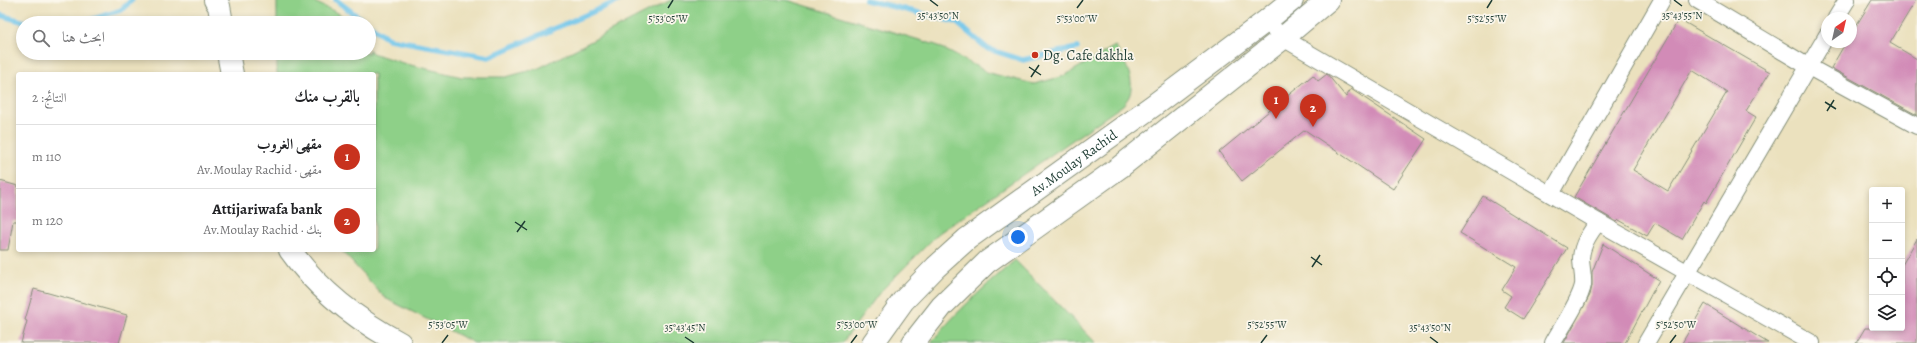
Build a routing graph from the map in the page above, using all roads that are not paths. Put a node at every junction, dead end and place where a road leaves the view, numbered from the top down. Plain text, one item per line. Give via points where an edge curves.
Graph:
1 (1292, 0) edge
2 (1328, 0) edge
3 (1662, 0) edge
4 (1697, 0) edge
5 (1847, 0) edge
6 (1840, 12) edge
7 (1266, 21) junction
8 (1283, 38) junction
9 (1821, 46) edge
10 (229, 60) edge
11 (1809, 67) junction
12 (232, 72) edge
13 (1917, 126) edge
14 (1551, 194) junction
15 (1598, 222) junction
16 (292, 252) edge
17 (1688, 272) junction
18 (400, 343) edge
19 (872, 343) edge
20 (913, 343) edge
21 (1553, 343) edge
22 (1646, 343) edge
23 (1812, 343) edge

1 - 7 main road, Av.Moulay Rachid
2 - 8 main road, Av.Moulay Rachid
3 - 14 street
4 - 11 street
5 - 6 street
7 - 8 street
7 - 19 main road, Av.Moulay Rachid via 967,239 936,266 903,301
8 - 14 street
8 - 20 main road, Av.Moulay Rachid via 1120,167 987,262 942,306
9 - 11 street
10 - 12 main road
11 - 13 street
11 - 17 street
14 - 15 street
15 - 17 street
15 - 21 street via 1583,246 1582,286
16 - 18 main road via 313,280 331,296
17 - 22 street
17 - 23 street

